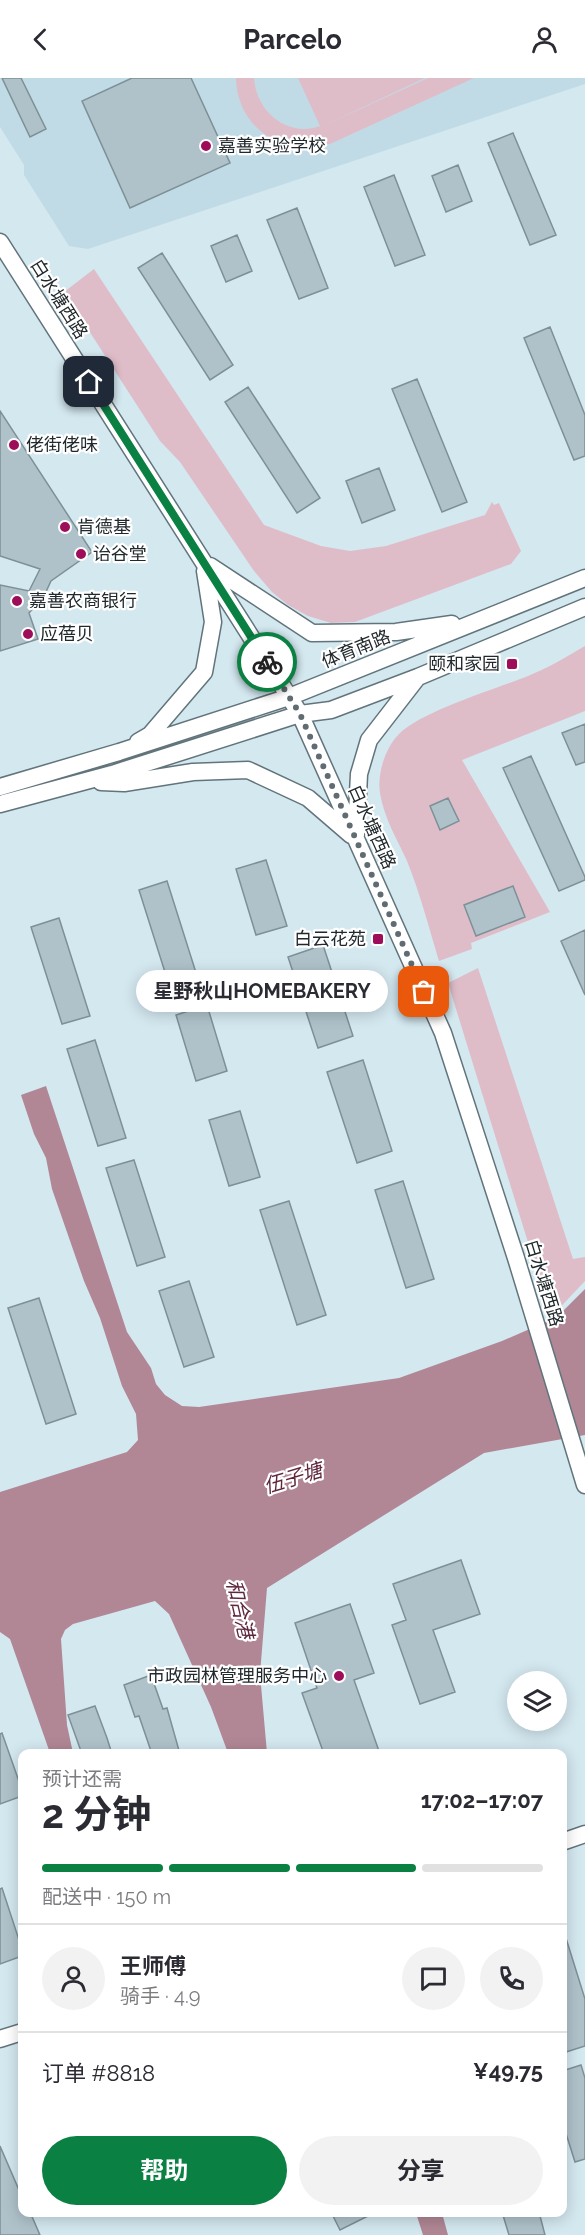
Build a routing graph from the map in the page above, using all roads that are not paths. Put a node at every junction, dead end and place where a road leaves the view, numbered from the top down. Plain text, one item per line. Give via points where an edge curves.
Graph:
1 (0, 242) edge
2 (204, 562) junction
3 (585, 578) edge
4 (585, 607) edge
5 (478, 621) junction
6 (418, 676) junction
7 (289, 697) junction
8 (300, 714) junction
9 (119, 752) junction
10 (88, 781) junction
11 (0, 787) edge
12 (0, 804) edge
13 (356, 839) junction
14 (585, 1485) edge
15 (585, 1834) edge
16 (567, 1840) edge
17 (18, 2033) edge
18 (0, 2039) edge

1 - 2 street, 白水塘西路
2 - 5 street via 312,633 396,632
2 - 7 street, 白水塘西路
2 - 9 street via 213,622 204,672 150,735
3 - 5 street, 体育南路
4 - 6 street
5 - 7 street, 体育南路
6 - 8 street via 331,710
6 - 13 street via 369,741 359,774
7 - 8 street, 白水塘西路
7 - 9 street, 体育南路
8 - 10 street
8 - 13 street, 白水塘西路
9 - 11 street, 体育南路
10 - 12 street
10 - 13 street via 124,783 194,772 248,770 308,798
13 - 14 street, 白水塘西路 via 443,1033
15 - 16 street
17 - 18 street

